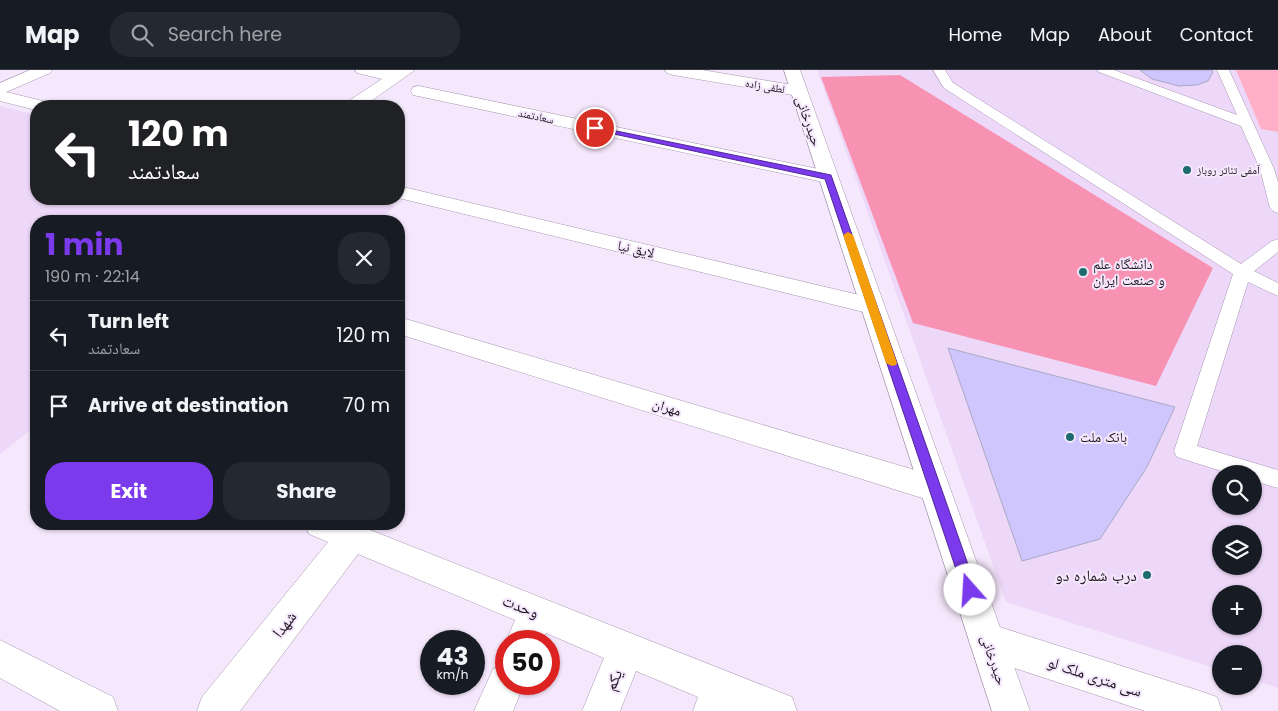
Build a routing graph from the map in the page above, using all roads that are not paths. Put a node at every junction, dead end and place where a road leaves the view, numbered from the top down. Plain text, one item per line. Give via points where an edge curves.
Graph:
1 (44, 70) edge
2 (363, 70) edge
3 (673, 70) edge
4 (939, 70) edge
5 (1103, 70) edge
6 (1223, 70) edge
7 (402, 73) edge
8 (795, 81) edge
9 (0, 89) edge
10 (419, 91) dead end
11 (0, 96) edge
12 (362, 100) edge
13 (30, 104) edge
14 (1246, 123) junction
15 (1272, 170) edge
16 (828, 177) junction
17 (405, 193) edge
18 (1278, 208) edge
19 (1278, 244) edge
20 (1242, 272) junction
21 (1278, 290) edge
22 (872, 306) junction
23 (405, 327) edge
24 (1278, 479) edge
25 (935, 489) junction
26 (335, 530) edge
27 (352, 537) junction
28 (530, 627) edge
29 (987, 641) junction
30 (626, 649) junction
31 (0, 658) edge
32 (500, 695) edge
33 (716, 699) edge
34 (99, 711) edge
35 (216, 711) edge
36 (493, 711) edge
37 (601, 711) edge
38 (778, 711) edge
39 (1011, 711) edge
40 (1203, 711) edge

1 - 9 street
2 - 7 street
3 - 8 street, لطفی زاده
4 - 20 lane via 948,85
5 - 14 lane
6 - 14 lane
7 - 12 street
8 - 16 street, حیدرخانی
10 - 16 street, سعادتمند
11 - 13 street
14 - 15 lane
15 - 18 lane
16 - 22 street, حیدرخانی
17 - 22 street, لایق نیا
19 - 20 lane
20 - 21 lane
20 - 24 lane via 1185,451
22 - 25 street, حیدرخانی
23 - 25 street, مهران
25 - 29 street, حیدرخانی
26 - 27 street, وحدت
27 - 28 street, وحدت
27 - 35 street, شهدا
28 - 30 street, وحدت
29 - 39 street, حیدرخانی
29 - 40 street, سی متری ملک لو
30 - 33 street, وحدت
30 - 37 street, یکم
31 - 34 street
32 - 36 street
33 - 38 street, وحدت

